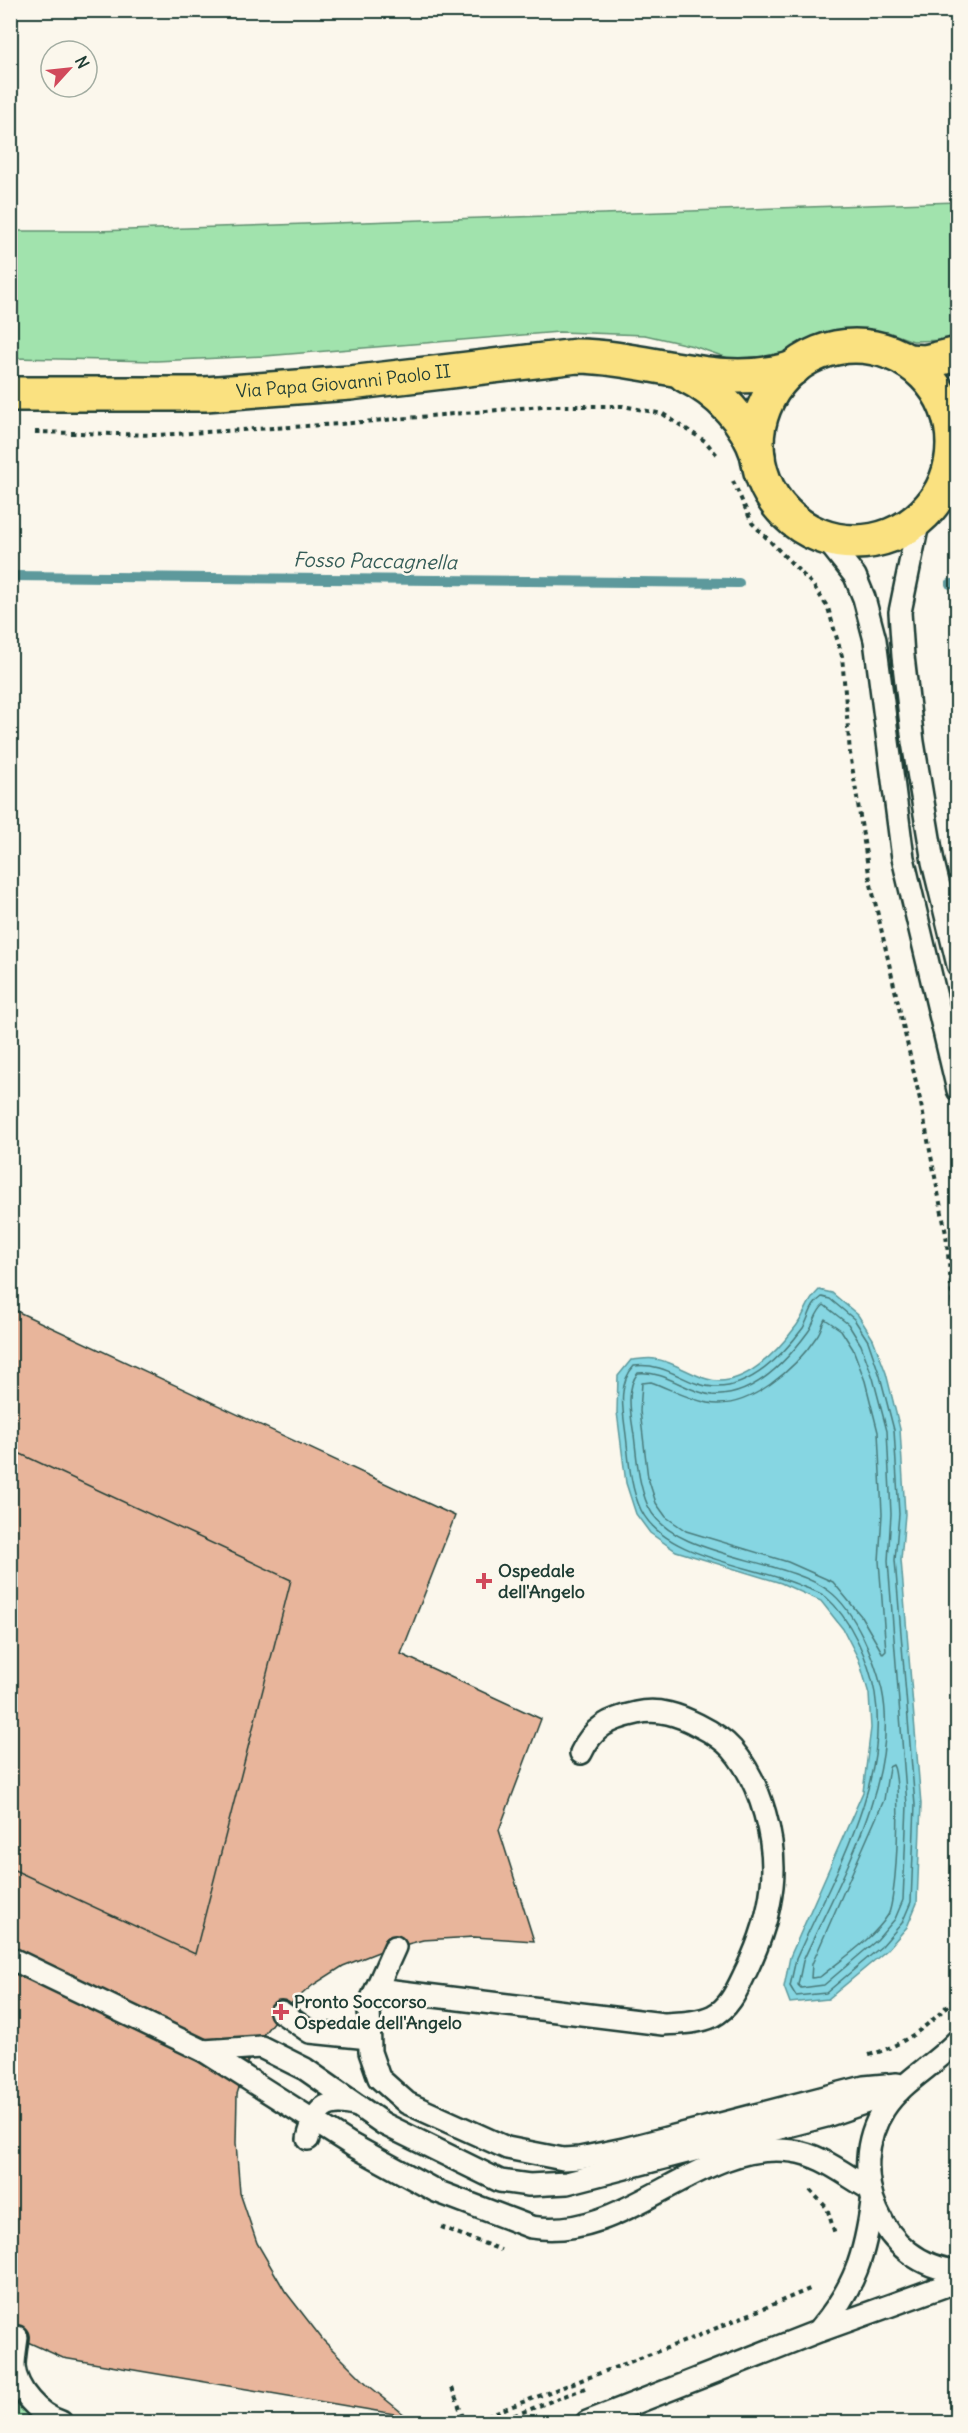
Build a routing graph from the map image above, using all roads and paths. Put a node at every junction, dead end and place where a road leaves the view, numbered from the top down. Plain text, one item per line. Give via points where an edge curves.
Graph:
1 (957, 354) edge
2 (907, 361) junction
3 (794, 368) junction
4 (676, 370) junction
5 (10, 394) edge
6 (955, 431) edge
7 (33, 432) dead end
8 (758, 456) junction
9 (719, 458) dead end
10 (730, 475) dead end
11 (919, 519) junction
12 (825, 538) junction
13 (957, 965) edge
14 (957, 1090) edge
15 (957, 1355) edge
16 (581, 1753) dead end
17 (395, 1947) dead end
18 (10, 1958) edge
19 (376, 1989) junction
20 (957, 1994) edge
21 (281, 2012) dead end
22 (369, 2038) junction
23 (957, 2040) edge
24 (204, 2051) junction
25 (864, 2056) dead end
26 (957, 2063) edge
27 (910, 2083) junction
28 (358, 2106) junction
29 (310, 2129) junction
30 (803, 2186) dead end
31 (871, 2195) junction
32 (835, 2239) dead end
33 (957, 2271) edge
34 (957, 2281) edge
35 (818, 2283) dead end
36 (819, 2331) junction
37 (17, 2337) dead end
38 (596, 2384) dead end
39 (452, 2388) dead end
40 (61, 2422) edge
41 (465, 2422) edge
42 (470, 2422) edge
43 (497, 2422) edge
44 (587, 2422) edge

1 - 2 main road via 925,362
2 - 3 main road via 881,350 854,346 821,352
2 - 6 main road via 937,390
3 - 4 main road, Via Papa Giovanni Paolo II via 758,377
3 - 8 main road via 767,402 760,420
4 - 5 main road, Via Papa Giovanni Paolo II via 615,358 577,356 350,383 205,394
4 - 8 main road, Via Papa Giovanni Paolo II via 718,395 747,431
6 - 11 main road via 948,476 932,506
7 - 9 path via 157,435 543,406 623,406 663,414 705,441
8 - 12 main road via 766,483 783,511
10 - 15 path via 752,523 813,585 828,609 843,656 850,753 870,880 946,1234
11 - 12 main road via 875,540
11 - 13 lane via 900,612 903,656 933,862
12 - 14 lane via 855,576 875,640 903,858
16 - 19 lane via 590,1733 619,1717 645,1711 665,1712 683,1717 725,1743 755,1786 771,1841 772,1885 766,1918 732,2000 713,2016 663,2024
17 - 19 lane
18 - 24 lane
19 - 22 lane via 369,2005
20 - 25 path via 923,2029 887,2050
21 - 22 lane via 310,2032
22 - 27 lane via 379,2078 407,2103 507,2148 563,2159 624,2149 864,2087
23 - 27 lane
24 - 28 lane via 261,2047 305,2069
24 - 29 lane
26 - 27 lane
27 - 28 lane via 826,2116 567,2183 529,2186 501,2181 462,2164 384,2124
27 - 31 lane via 884,2108 874,2127 867,2154
28 - 29 lane via 332,2104 319,2110
29 - 31 lane via 352,2145 449,2197 545,2230 572,2228 603,2219 735,2157 768,2151 792,2151 815,2157
30 - 32 path via 827,2208
31 - 33 lane via 885,2228 904,2248 922,2261
31 - 36 lane via 867,2243 857,2273 842,2302
34 - 36 lane
35 - 42 path via 794,2297
36 - 44 lane
37 - 40 lane via 14,2367 26,2396 49,2418
38 - 43 path
39 - 41 path

